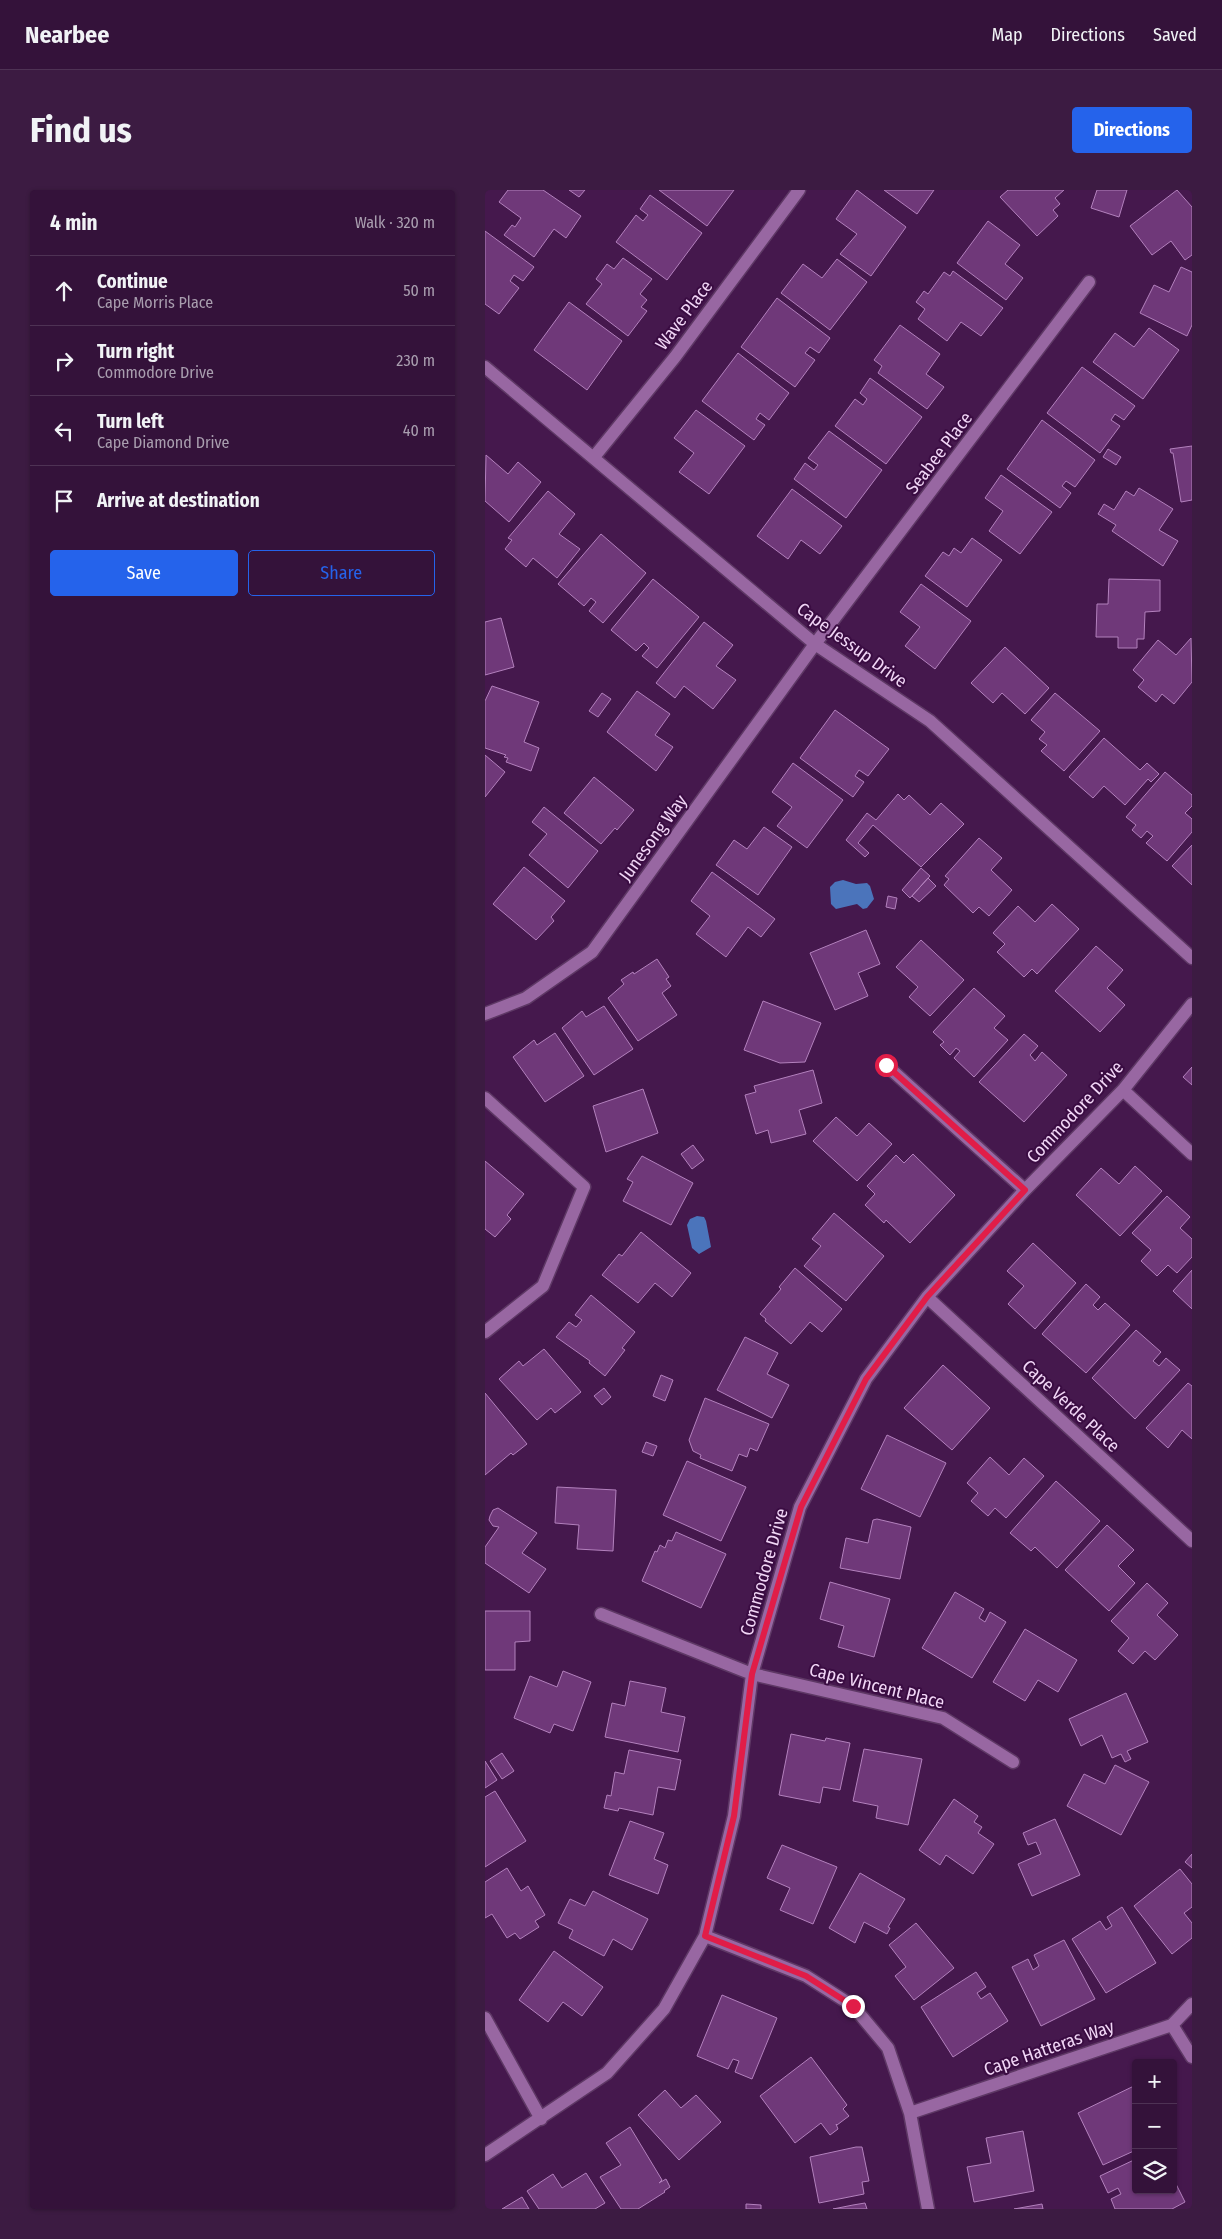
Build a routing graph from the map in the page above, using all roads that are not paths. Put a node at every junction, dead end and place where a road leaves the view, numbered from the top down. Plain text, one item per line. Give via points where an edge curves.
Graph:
1 (799, 190) edge
2 (1089, 282) dead end
3 (485, 367) edge
4 (594, 457) junction
5 (815, 644) junction
6 (1192, 958) edge
7 (1192, 1004) edge
8 (485, 1014) edge
9 (886, 1065) dead end
10 (1123, 1090) junction
11 (485, 1098) edge
12 (1192, 1154) edge
13 (1025, 1190) junction
14 (927, 1297) junction
15 (485, 1332) edge
16 (1192, 1540) edge
17 (601, 1614) dead end
18 (752, 1674) junction
19 (1013, 1762) dead end
20 (705, 1936) junction
21 (1192, 2004) edge
22 (485, 2018) edge
23 (1172, 2025) junction
24 (1192, 2057) edge
25 (910, 2113) junction
26 (541, 2119) junction
27 (485, 2154) edge
28 (928, 2209) edge

1 - 4 street, Wave Place via 675,357
2 - 5 street, Seabee Place
3 - 4 street, Cape Jessup Drive
4 - 5 street, Cape Jessup Drive
5 - 6 street, Cape Jessup Drive via 930,721
5 - 8 street, Junesong Way via 592,952 526,998
7 - 10 street, Commodore Drive
9 - 13 street
10 - 12 street
10 - 13 street, Commodore Drive
11 - 15 street via 584,1188 543,1286
13 - 14 street, Commodore Drive
14 - 16 street, Cape Verde Place
14 - 18 street, Commodore Drive via 866,1379 801,1507
17 - 18 street, Cape Vincent Place
18 - 19 street, Cape Vincent Place via 943,1718
18 - 20 street, Commodore Drive via 734,1816
20 - 25 street via 806,1976 853,2006 888,2048
20 - 26 street, Commodore Drive via 664,2009 607,2073
21 - 23 street, Cape Hatteras Way
22 - 26 street
23 - 24 street
23 - 25 street, Cape Hatteras Way
25 - 28 street
26 - 27 street, Commodore Drive

